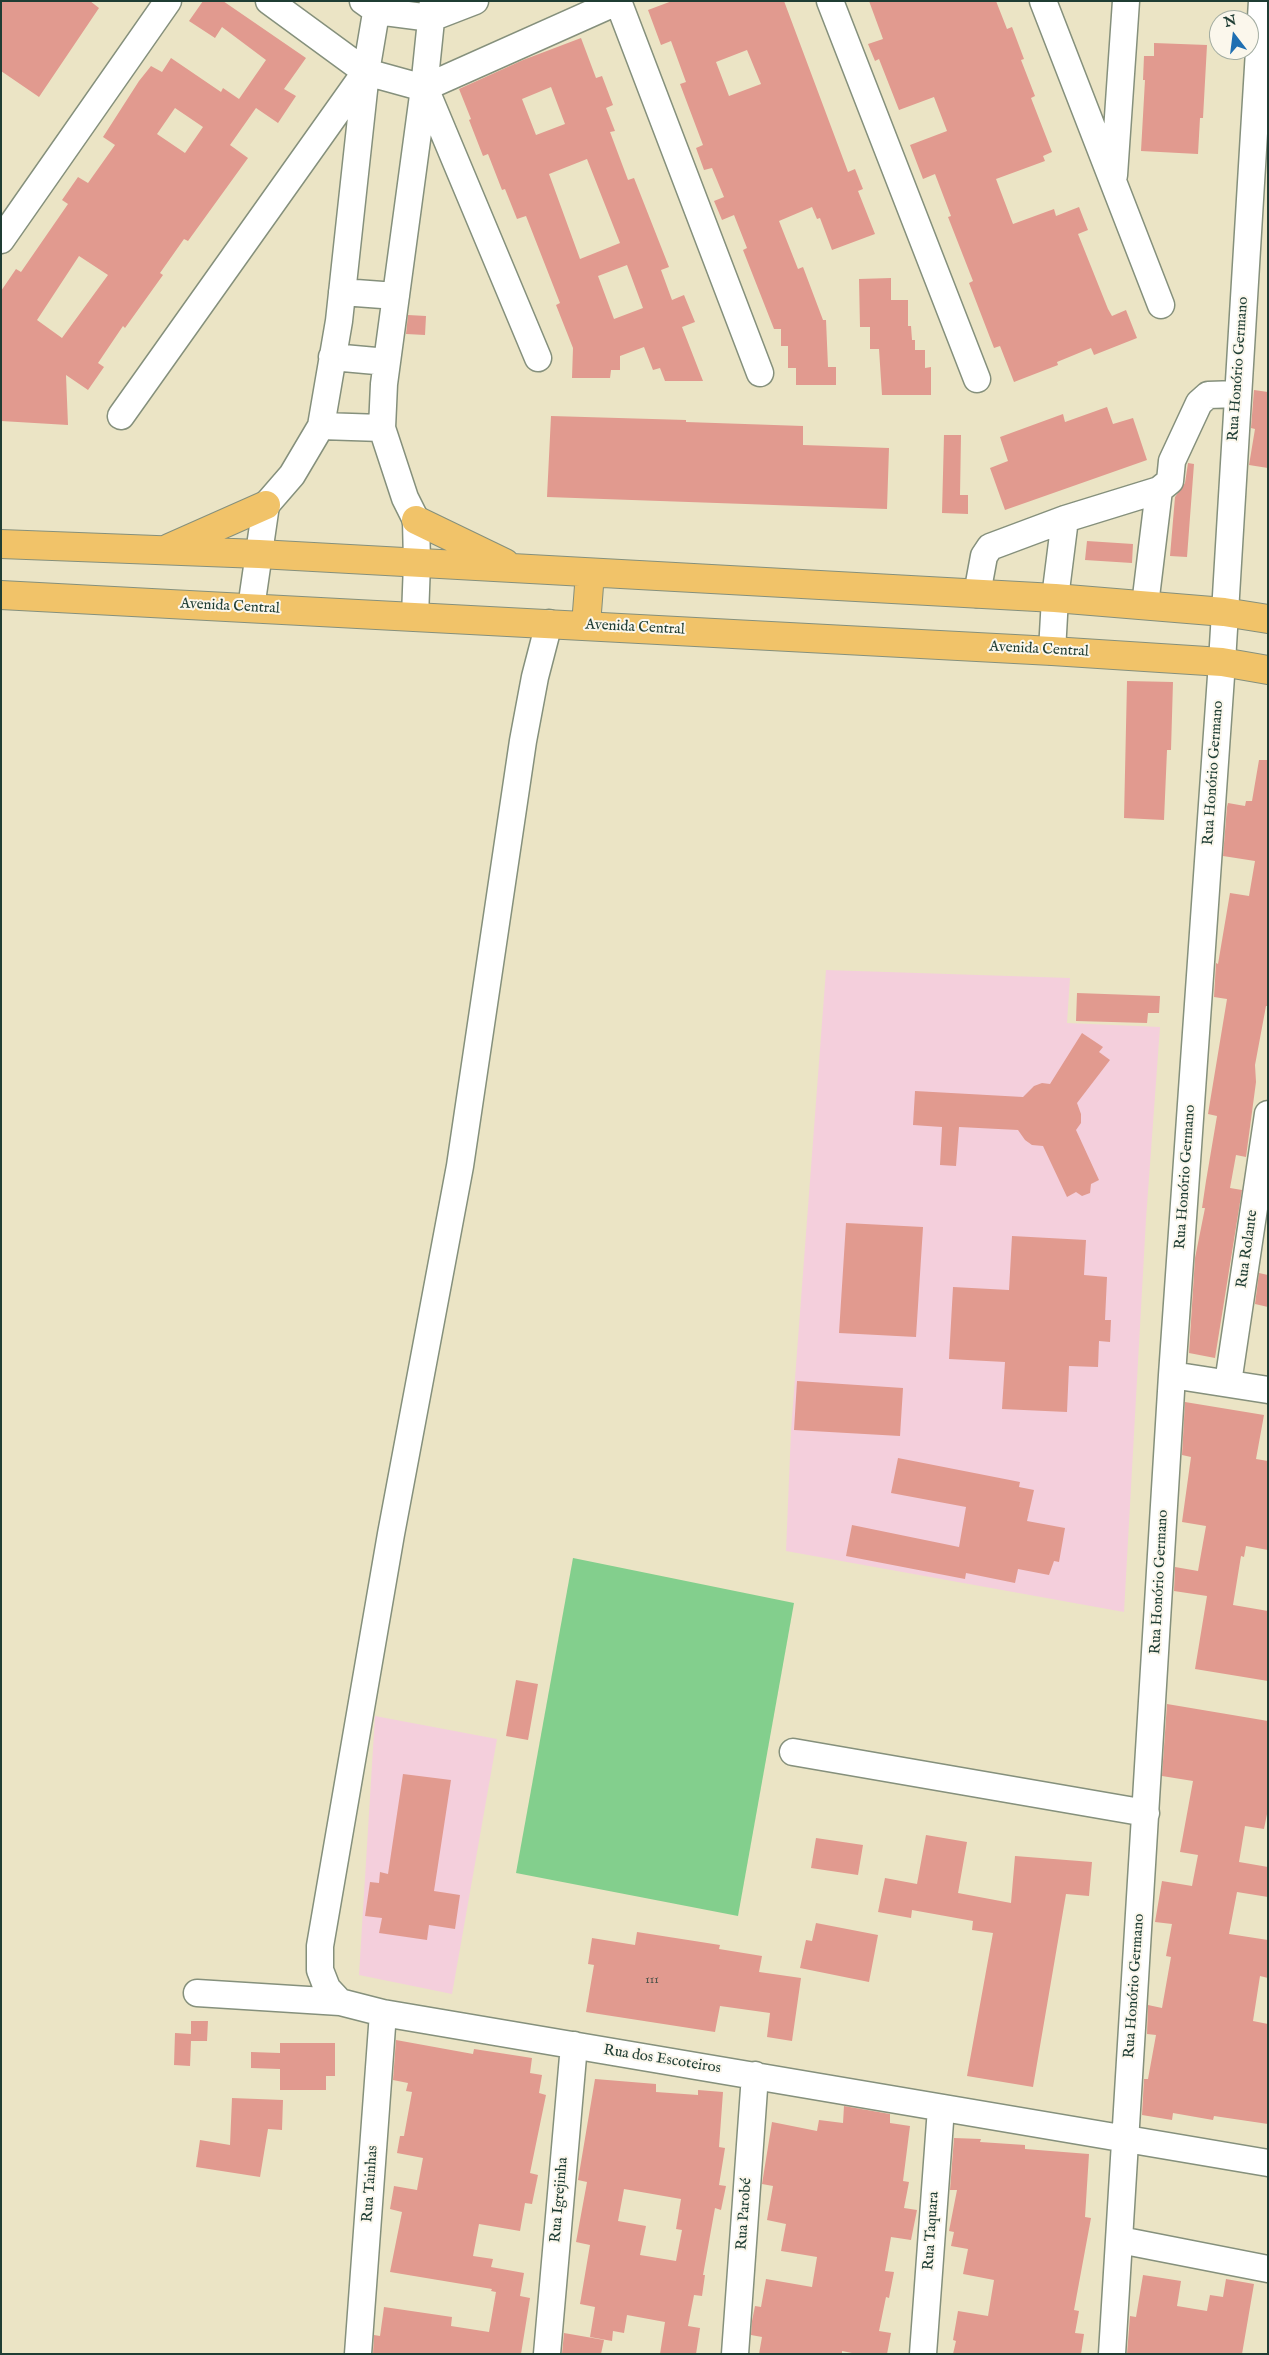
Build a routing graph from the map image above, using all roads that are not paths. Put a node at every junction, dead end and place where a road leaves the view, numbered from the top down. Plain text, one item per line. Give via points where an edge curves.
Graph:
1 (168, 1) edge
2 (269, 1) edge
3 (475, 1) edge
4 (619, 1) edge
5 (830, 1) edge
6 (1043, 1) edge
7 (1126, 1) edge
8 (1262, 1) edge
9 (372, 4) edge
10 (432, 10) edge
11 (366, 72) junction
12 (424, 88) junction
13 (1114, 181) junction
14 (1, 240) edge
15 (342, 292) junction
16 (396, 296) junction
17 (1161, 305) dead end
18 (332, 358) junction
19 (538, 358) dead end
20 (388, 362) junction
21 (760, 373) dead end
22 (977, 379) dead end
23 (1238, 394) junction
24 (121, 416) dead end
25 (321, 426) junction
26 (382, 428) junction
27 (1159, 490) junction
28 (266, 505) junction
29 (416, 520) junction
30 (1065, 520) junction
31 (1, 544) edge
32 (162, 551) junction
33 (259, 554) junction
34 (417, 563) junction
35 (518, 568) junction
36 (590, 573) junction
37 (977, 594) junction
38 (1, 595) edge
39 (1055, 598) junction
40 (1145, 605) junction
41 (251, 608) junction
42 (1224, 612) junction
43 (415, 617) junction
44 (1268, 619) edge
45 (549, 623) junction
46 (586, 625) junction
47 (1052, 651) junction
48 (1222, 662) junction
49 (1268, 670) edge
50 (1268, 1114) edge
51 (1172, 1375) junction
52 (1228, 1383) junction
53 (1268, 1390) edge
54 (794, 1752) dead end
55 (1146, 1813) junction
56 (198, 1993) dead end
57 (340, 2002) junction
58 (383, 2013) junction
59 (574, 2045) junction
60 (754, 2075) junction
61 (941, 2108) junction
62 (1126, 2140) junction
63 (1268, 2162) edge
64 (1120, 2240) junction
65 (1268, 2269) edge
66 (358, 2354) edge
67 (547, 2354) edge
68 (735, 2354) edge
69 (923, 2354) edge
70 (1112, 2354) edge

1 - 14 street
2 - 11 street
3 - 10 street
4 - 12 street
4 - 21 street
5 - 22 street
6 - 13 street
7 - 13 street
8 - 23 street, Rua Honório Germano
9 - 10 street
9 - 11 street
10 - 12 street
11 - 12 street
11 - 15 street
11 - 24 street
12 - 16 street
12 - 19 street
13 - 17 street
15 - 16 street
15 - 18 street
16 - 20 street
18 - 20 street
18 - 25 street
20 - 26 street
23 - 27 street via 1208,395 1199,403 1172,461 1170,481
23 - 42 street, Rua Honório Germano
25 - 26 street
25 - 28 street via 292,475
26 - 29 street via 405,498
27 - 30 street
27 - 40 street
28 - 32 main road
28 - 33 street
29 - 34 street
29 - 35 main road
30 - 37 street via 990,547 984,556
30 - 39 street
31 - 32 main road
32 - 33 main road
33 - 34 main road
33 - 41 street
34 - 35 main road
34 - 43 street
35 - 36 main road
36 - 37 main road
36 - 46 main road
37 - 39 main road
38 - 41 main road, Avenida Central
39 - 40 main road
39 - 47 street
40 - 42 main road
41 - 43 main road, Avenida Central
42 - 44 main road
42 - 48 street, Rua Honório Germano
43 - 45 main road, Avenida Central
45 - 46 main road, Avenida Central
45 - 57 street via 523,741 460,1166 391,1534 320,1946 320,1970 327,1988
46 - 47 main road, Avenida Central
47 - 48 main road, Avenida Central
48 - 49 main road, Avenida Central
48 - 51 street, Rua Honório Germano
50 - 52 street, Rua Rolante
51 - 52 street
51 - 55 street, Rua Honório Germano
52 - 53 street
54 - 55 street
55 - 62 street, Rua Honório Germano
56 - 57 street, Rua dos Escoteiros
57 - 58 street, Rua dos Escoteiros
58 - 59 street, Rua dos Escoteiros
58 - 66 street, Rua Tainhas
59 - 60 street, Rua dos Escoteiros
59 - 67 street, Rua Igrejinha
60 - 61 street, Rua dos Escoteiros
60 - 68 street, Rua Parobé
61 - 62 street, Rua dos Escoteiros
61 - 69 street, Rua Taquara
62 - 63 street, Rua dos Escoteiros
62 - 64 street, Rua Honório Germano
64 - 65 street
64 - 70 street, Rua Honório Germano

